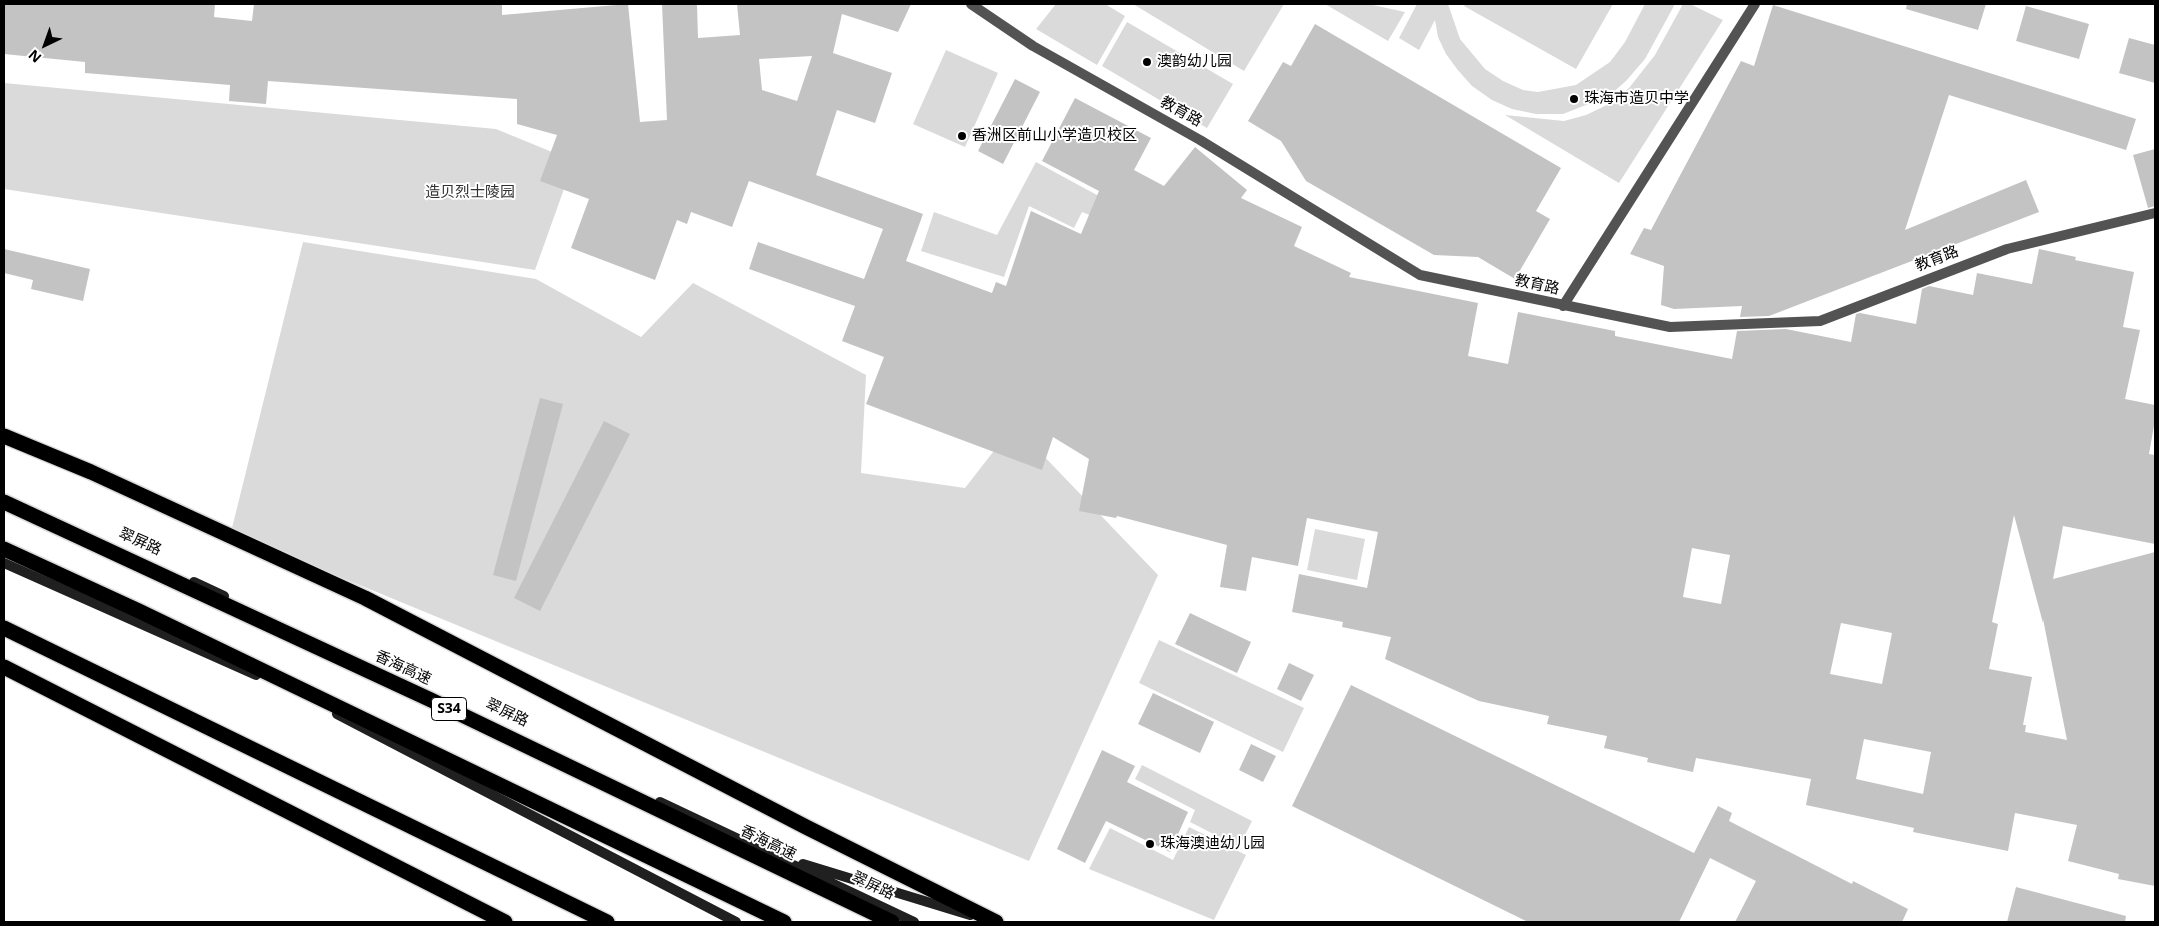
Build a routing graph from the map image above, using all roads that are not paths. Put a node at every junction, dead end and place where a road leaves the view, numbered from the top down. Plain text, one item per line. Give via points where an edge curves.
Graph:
1 (971, 4) edge
2 (1755, 4) edge
3 (2155, 212) edge
4 (1563, 306) junction
5 (4, 436) edge
6 (4, 498) edge
7 (4, 502) edge
8 (4, 549) edge
9 (4, 563) edge
10 (4, 628) edge
11 (4, 667) edge
12 (767, 853) junction
13 (505, 922) edge
14 (607, 922) edge
15 (736, 922) edge
16 (784, 922) edge
17 (892, 922) edge
18 (914, 922) edge
19 (994, 922) edge

1 - 4 street, 教育路 via 1032,46 1200,140 1420,275
2 - 4 street
3 - 4 street, 教育路 via 2007,249 1820,320 1670,327
5 - 19 highway via 91,472 365,598
6 - 12 main road, 翠屏路 via 208,588
7 - 17 highway, 香海高速 / S34 via 431,700
8 - 16 highway via 140,611
9 - 15 main road via 297,694
10 - 14 highway
11 - 13 highway
12 - 18 main road, 翠屏路
12 - 19 main road

